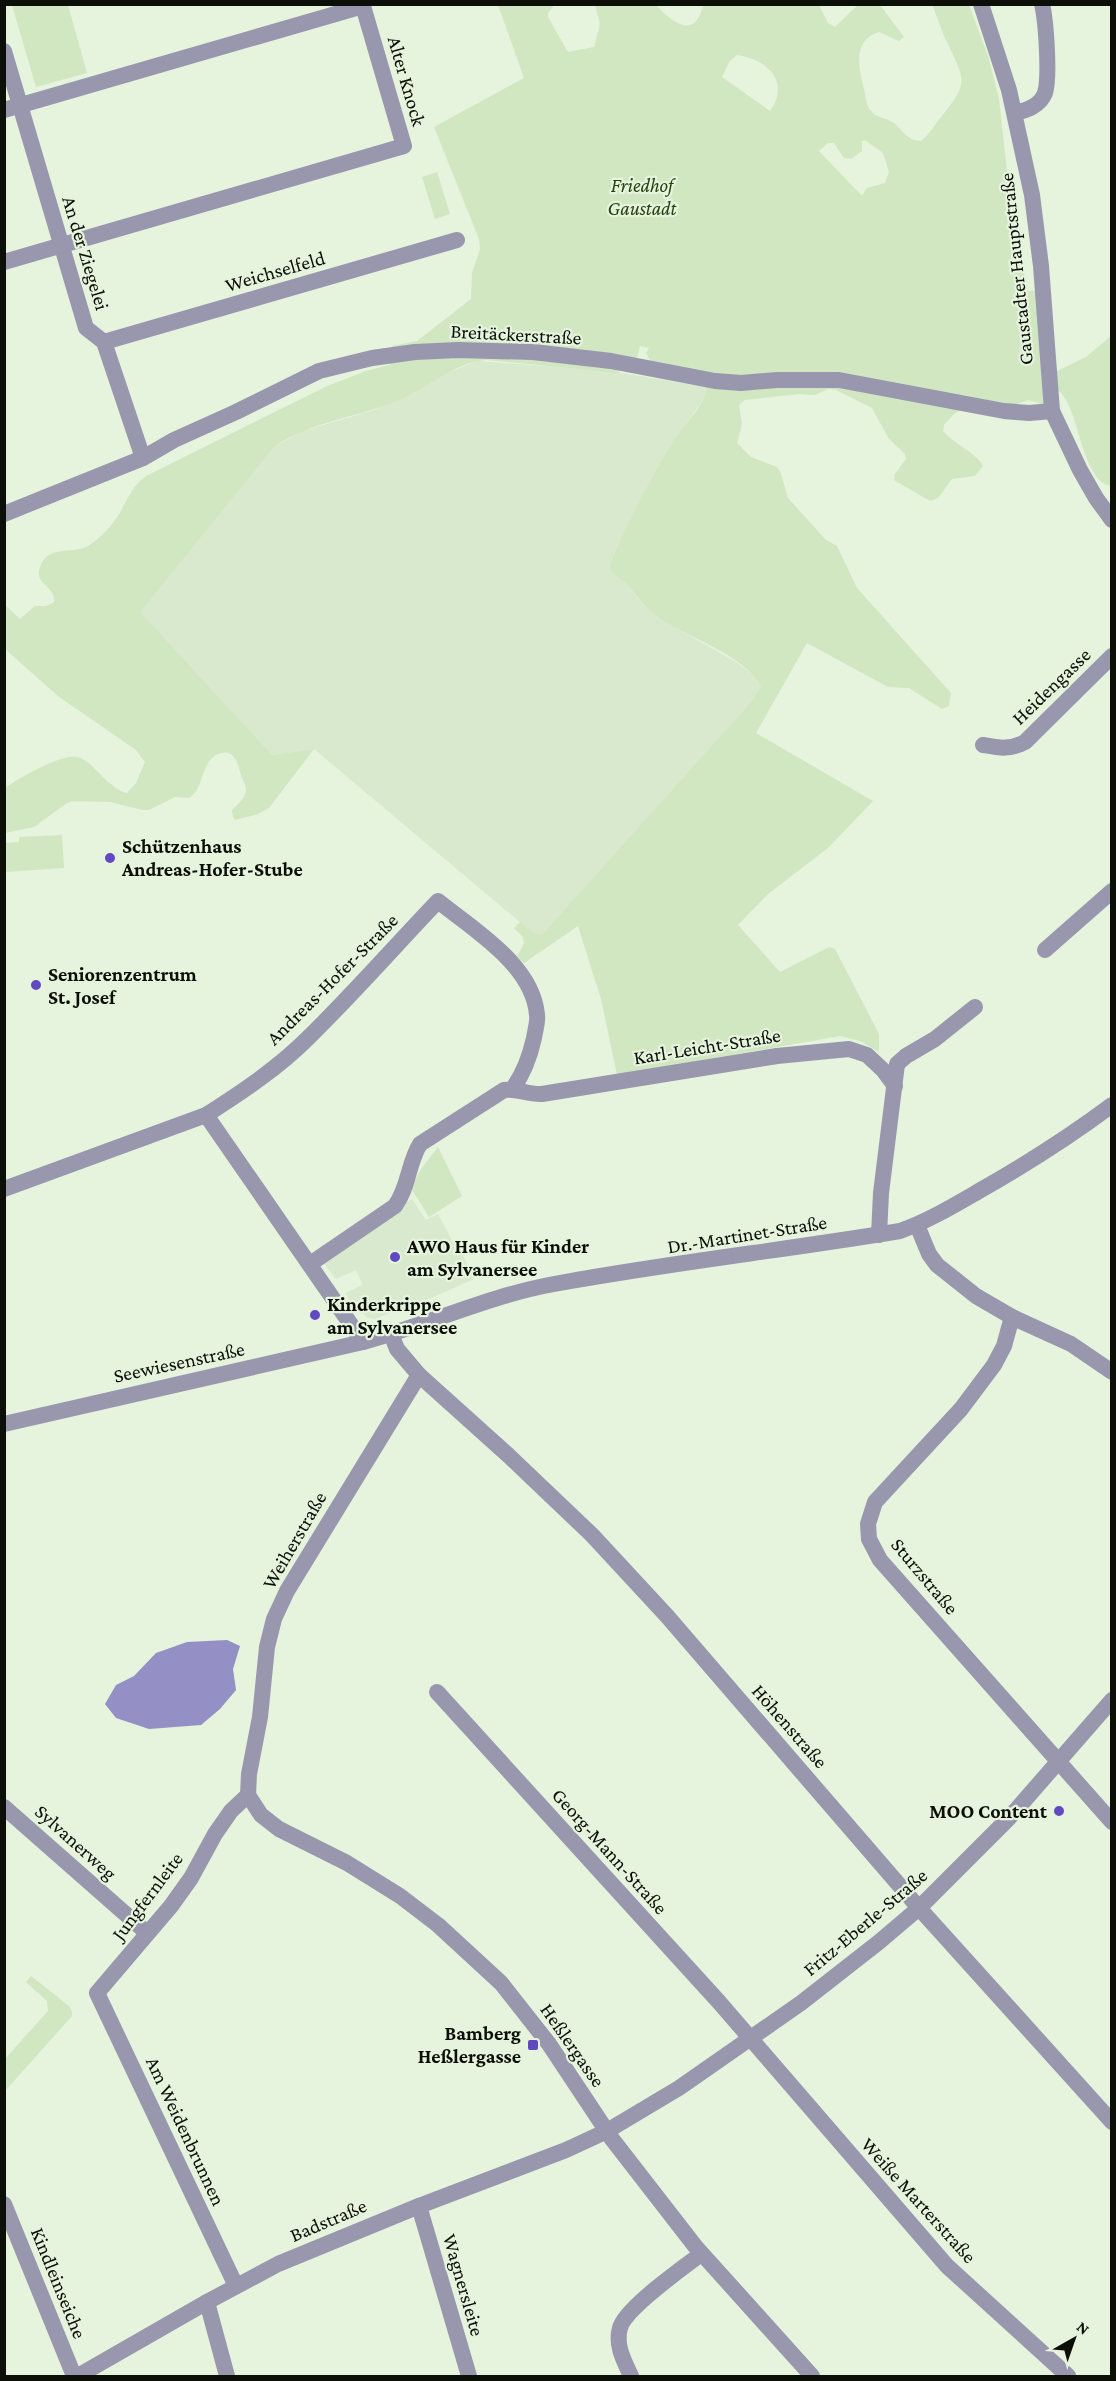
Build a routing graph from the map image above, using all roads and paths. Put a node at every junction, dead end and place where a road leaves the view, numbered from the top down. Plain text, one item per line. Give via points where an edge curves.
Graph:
1 (981, 4) edge
2 (1042, 4) edge
3 (4, 51) edge
4 (12, 107) edge
5 (1015, 113) junction
6 (457, 240) dead end
7 (62, 245) junction
8 (4, 262) edge
9 (104, 342) junction
10 (1053, 411) junction
11 (143, 458) junction
12 (4, 514) edge
13 (1112, 520) edge
14 (1112, 656) edge
15 (983, 745) dead end
16 (1112, 891) edge
17 (1045, 950) dead end
18 (975, 1007) dead end
19 (895, 1086) junction
20 (513, 1088) junction
21 (1112, 1105) edge
22 (206, 1115) junction
23 (4, 1189) edge
24 (917, 1225) junction
25 (879, 1234) junction
26 (310, 1264) junction
27 (1012, 1317) junction
28 (391, 1334) junction
29 (363, 1342) junction
30 (1112, 1372) edge
31 (419, 1375) junction
32 (4, 1424) edge
33 (437, 1692) dead end
34 (1112, 1700) edge
35 (1060, 1762) junction
36 (248, 1795) junction
37 (4, 1807) edge
38 (1112, 1822) edge
39 (919, 1908) junction
40 (146, 1932) junction
41 (97, 1993) joint
42 (751, 2040) junction
43 (1112, 2122) edge
44 (607, 2131) junction
45 (4, 2205) edge
46 (419, 2206) junction
47 (701, 2254) junction
48 (236, 2286) junction
49 (207, 2302) junction
50 (76, 2376) edge
51 (227, 2376) edge
52 (469, 2376) edge
53 (631, 2376) edge
54 (813, 2376) edge
55 (1068, 2376) edge

1 - 5 street, Gaustadter Hauptstraße
2 - 5 street via 1046,20 1045,94 1033,108
3 - 4 street, An der Ziegelei
4 - 7 street, An der Ziegelei
4 - 7 street, Alter Knock via 363,6 404,146
5 - 10 street, Gaustadter Hauptstraße via 1039,248
6 - 9 street, Weichselfeld
7 - 8 street, Alter Knock
7 - 9 street, An der Ziegelei via 86,328
9 - 11 street, An der Ziegelei
10 - 11 street, Breitäckerstraße via 1004,411 839,380 732,383 611,361 533,352 415,352 319,371
10 - 13 street, Gaustadter Hauptstraße via 1086,479
11 - 12 street, Breitäckerstraße
14 - 15 street, Heidengasse via 1025,742 1001,749
16 - 17 street
18 - 19 street via 897,1064
19 - 20 street, Karl-Leicht-Straße via 867,1054 849,1049 777,1056 542,1094
19 - 25 street
20 - 22 street, Andreas-Hofer-Straße via 528,1060 537,1017 533,996 525,977 507,958 438,901 308,1038 263,1076
20 - 26 street via 420,1144 395,1206
21 - 24 street, Dr.-Martinet-Straße via 1040,1156
22 - 23 street
22 - 26 street
24 - 25 street, Dr.-Martinet-Straße
24 - 27 street via 938,1265 976,1296
25 - 28 street, Dr.-Martinet-Straße via 554,1284 488,1300
26 - 29 street
27 - 30 street via 1071,1344
27 - 35 street, Sturzstraße via 994,1365 961,1408 875,1502 868,1524 869,1539 880,1560
28 - 29 street, Dr.-Martinet-Straße
28 - 31 street via 397,1349
29 - 32 street, Seewiesenstraße
31 - 36 street, Weiherstraße via 287,1591 274,1619
31 - 39 street, Höhenstraße via 592,1535
33 - 42 street, Georg-Mann-Straße
34 - 35 street, Fritz-Eberle-Straße
35 - 38 street, Sturzstraße
35 - 39 street, Fritz-Eberle-Straße
36 - 40 street, Jungfernleite via 231,1811 171,1906
36 - 44 street, Heßlergasse via 261,1815 279,1829 347,1863 400,1896 470,1952 533,2021
37 - 40 street, Sylvanerweg
39 - 42 street, Fritz-Eberle-Straße
39 - 43 street, Höhenstraße
40 - 41 street, Jungfernleite
41 - 48 street, Am Weidenbrunnen
42 - 44 street, Fritz-Eberle-Straße
42 - 55 street, Weiße Marterstraße via 947,2266
44 - 46 street, Badstraße
44 - 47 street, Heßlergasse
45 - 50 street, Kindleinseiche
46 - 48 street, Badstraße via 309,2250
46 - 52 street, Wagnersleite
47 - 53 street via 629,2312 620,2326 621,2355
47 - 54 street, Heßlergasse
48 - 49 street, Badstraße
49 - 50 street, Badstraße
49 - 51 street

